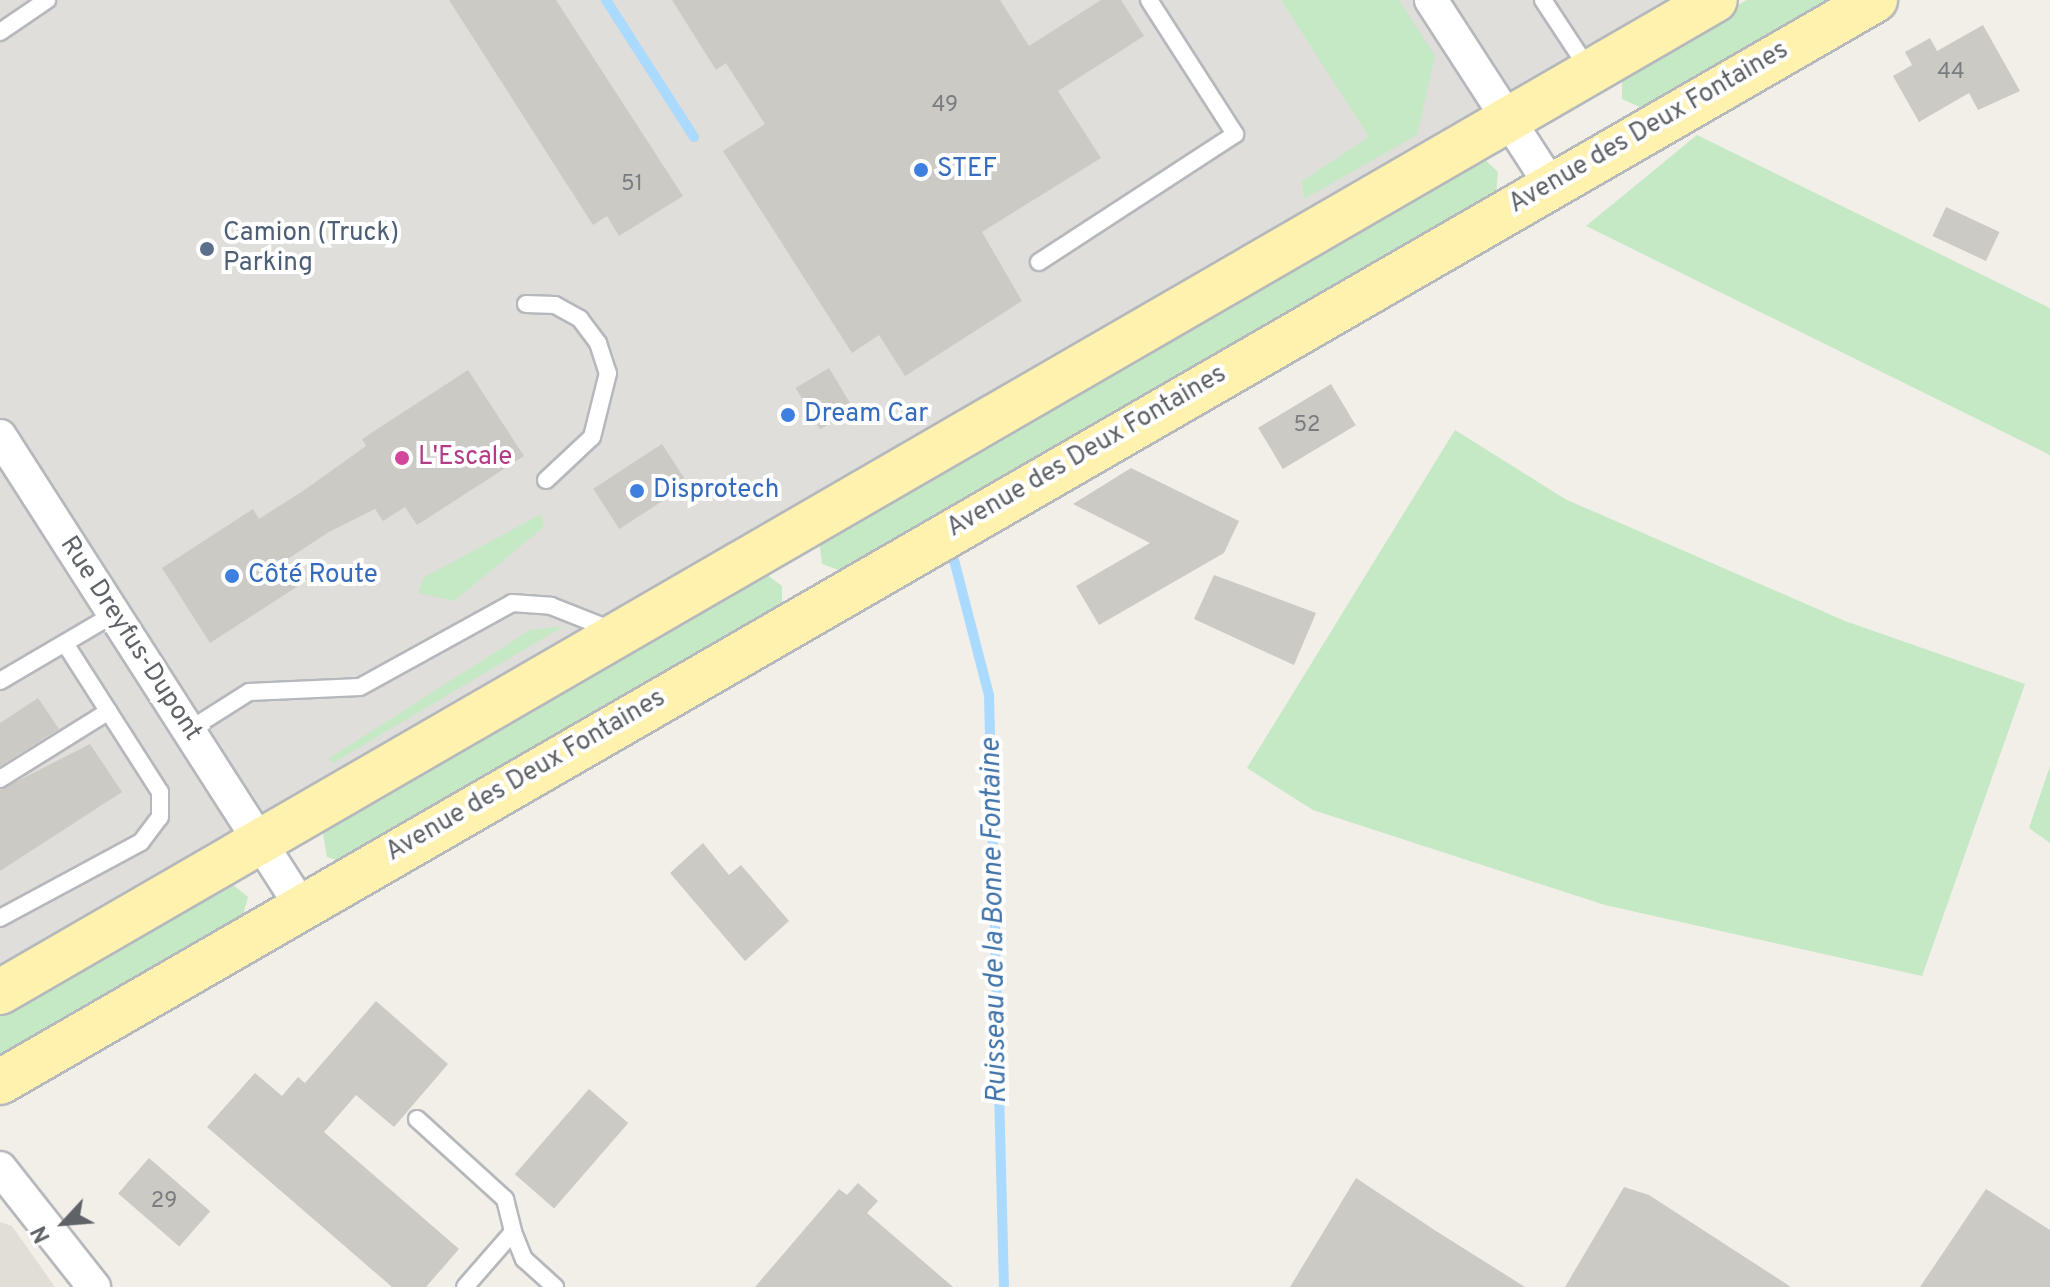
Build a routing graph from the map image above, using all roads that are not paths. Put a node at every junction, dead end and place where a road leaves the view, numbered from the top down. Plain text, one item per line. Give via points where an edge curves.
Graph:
1 (47, 0) edge
2 (1149, 0) edge
3 (1431, 0) edge
4 (1543, 0) edge
5 (1715, 0) edge
6 (1875, 0) edge
7 (0, 32) edge
8 (1590, 71) junction
9 (1508, 118) junction
10 (1550, 184) junction
11 (1039, 262) dead end
12 (526, 304) dead end
13 (0, 436) edge
14 (546, 480) dead end
15 (114, 614) junction
16 (620, 633) junction
17 (66, 645) junction
18 (0, 681) edge
19 (109, 711) junction
20 (189, 730) junction
21 (0, 779) edge
22 (260, 841) junction
23 (301, 906) junction
24 (0, 918) edge
25 (0, 992) edge
26 (0, 1082) edge
27 (417, 1119) dead end
28 (0, 1168) edge
29 (513, 1232) junction
30 (94, 1287) edge
31 (465, 1287) edge
32 (555, 1287) edge

1 - 7 lane
2 - 11 lane via 1235,134
3 - 9 street
4 - 8 lane
5 - 8 main road
6 - 10 main road, Avenue des Deux Fontaines
8 - 9 main road
9 - 10 street
9 - 16 main road
10 - 23 main road, Avenue des Deux Fontaines
12 - 14 lane via 555,305 580,319 598,343 608,373 592,437
13 - 15 street, Rue Dreyfus-Dupont
15 - 17 lane
15 - 20 street, Rue Dreyfus-Dupont
16 - 20 lane via 551,606 512,603 360,687 249,692
16 - 22 main road
17 - 18 lane
17 - 19 lane
19 - 21 lane
19 - 24 lane via 160,792 160,817 141,842
20 - 22 street, Rue Dreyfus-Dupont
22 - 23 street
22 - 25 main road
23 - 26 main road, Avenue des Deux Fontaines
27 - 29 lane via 505,1199
28 - 30 street
29 - 31 lane
29 - 32 lane via 524,1259

